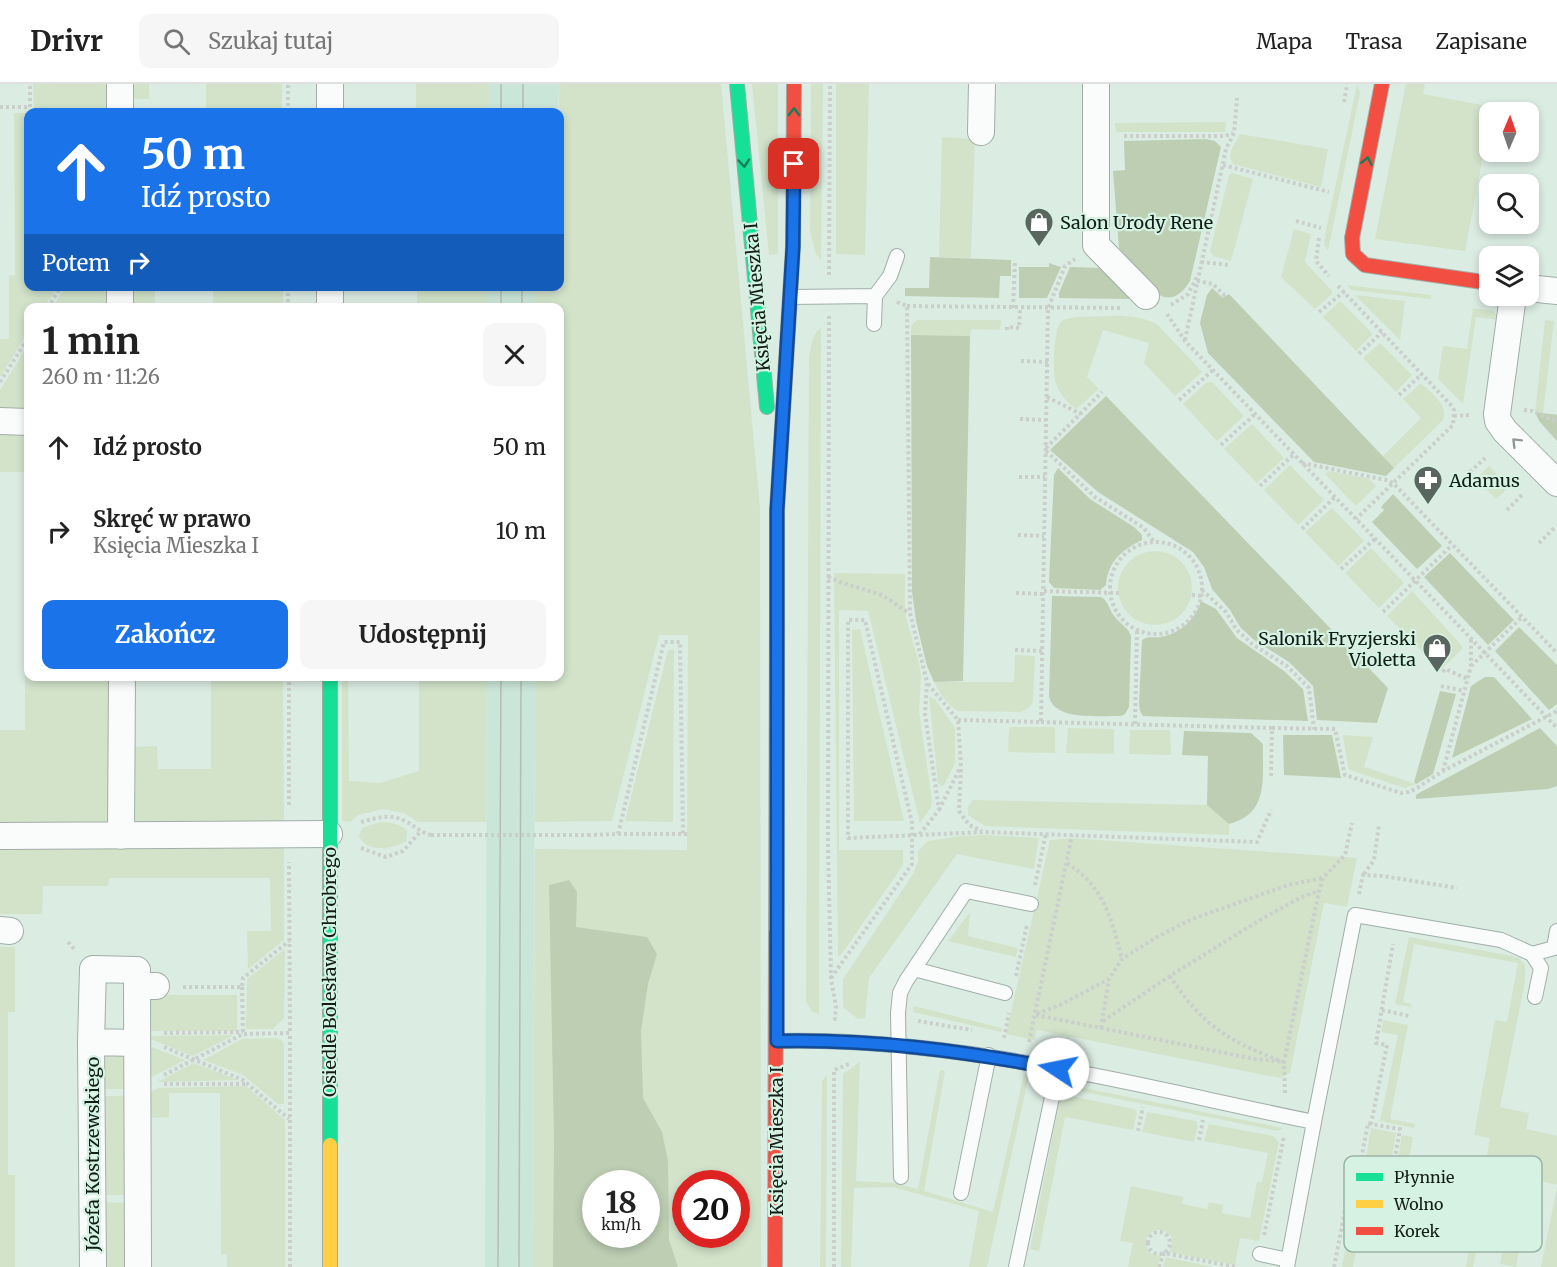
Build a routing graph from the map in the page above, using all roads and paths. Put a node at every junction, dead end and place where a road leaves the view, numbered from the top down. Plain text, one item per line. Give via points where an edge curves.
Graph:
1 (30, 84) edge
2 (120, 84) edge
3 (288, 84) edge
4 (330, 84) edge
5 (736, 84) edge
6 (794, 84) edge
7 (830, 84) edge
8 (982, 84) edge
9 (1096, 84) edge
10 (1347, 84) edge
11 (1382, 84) edge
12 (1237, 98) dead end
13 (1343, 106) dead end
14 (0, 107) edge
15 (120, 108) edge
16 (288, 108) edge
17 (330, 108) edge
18 (981, 132) dead end
19 (1234, 133) junction
20 (1096, 136) junction
21 (1223, 165) junction
22 (1330, 182) dead end
23 (1323, 216) dead end
24 (1296, 221) dead end
25 (1321, 228) junction
26 (752, 249) junction
27 (897, 256) dead end
28 (1015, 260) dead end
29 (1201, 262) junction
30 (1230, 265) dead end
31 (1065, 266) dead end
32 (1198, 275) junction
33 (1197, 281) junction
34 (1479, 282) edge
35 (1539, 289) edge
36 (1227, 291) dead end
37 (1557, 291) edge
38 (829, 296) junction
39 (875, 296) junction
40 (790, 297) junction
41 (1146, 304) junction
42 (1512, 306) edge
43 (1013, 308) junction
44 (1020, 308) junction
45 (1048, 309) junction
46 (874, 324) dead end
47 (1006, 330) dead end
48 (1382, 333) junction
49 (24, 344) edge
50 (1359, 354) dead end
51 (1021, 361) dead end
52 (1048, 362) junction
53 (1213, 370) junction
54 (1422, 374) junction
55 (0, 382) edge
56 (1102, 392) dead end
57 (1399, 395) dead end
58 (1047, 397) junction
59 (1179, 400) dead end
60 (1081, 414) junction
61 (1255, 414) junction
62 (1536, 414) dead end
63 (1020, 419) dead end
64 (1047, 420) junction
65 (0, 421) edge
66 (24, 422) edge
67 (1557, 422) edge
68 (1221, 445) dead end
69 (1046, 450) junction
70 (1294, 454) junction
71 (1485, 458) dead end
72 (1302, 463) junction
73 (1470, 472) dead end
74 (1019, 477) dead end
75 (1046, 477) junction
76 (1393, 483) junction
77 (1557, 483) edge
78 (1260, 486) dead end
79 (1522, 495) dead end
80 (1335, 497) junction
81 (777, 510) junction
82 (1507, 510) dead end
83 (1356, 519) junction
84 (1554, 528) dead end
85 (1302, 529) dead end
86 (1018, 535) dead end
87 (1044, 536) junction
88 (1375, 539) junction
89 (1155, 542) junction
90 (1539, 543) dead end
91 (1452, 545) junction
92 (1341, 569) dead end
93 (828, 577) junction
94 (1414, 580) junction
95 (1202, 590) junction
96 (1044, 592) junction
97 (1110, 593) junction
98 (1119, 593) dead end
99 (1016, 594) dead end
100 (1192, 595) dead end
101 (1201, 596) junction
102 (1383, 612) dead end
103 (910, 613) junction
104 (1522, 617) junction
105 (1137, 630) junction
106 (1471, 639) junction
107 (1015, 650) dead end
108 (1042, 651) junction
109 (1485, 653) junction
110 (1557, 653) edge
111 (1471, 666) junction
112 (1443, 672) dead end
113 (1468, 679) junction
114 (122, 681) edge
115 (289, 681) edge
116 (330, 681) edge
117 (927, 682) junction
118 (1441, 686) dead end
119 (1464, 691) junction
120 (1557, 711) edge
121 (1546, 717) junction
122 (958, 720) junction
123 (1041, 722) junction
124 (1135, 724) junction
125 (1272, 728) junction
126 (1557, 728) edge
127 (1314, 729) junction
128 (961, 767) junction
129 (1443, 771) junction
130 (1271, 777) dead end
131 (939, 810) junction
132 (1271, 810) dead end
133 (1353, 823) dead end
134 (1379, 825) dead end
135 (420, 832) junction
136 (986, 832) junction
137 (1046, 833) junction
138 (618, 834) junction
139 (289, 835) junction
140 (340, 835) junction
141 (1072, 835) junction
142 (121, 836) junction
143 (912, 836) junction
144 (918, 836) junction
145 (0, 837) edge
146 (1066, 863) junction
147 (1363, 875) junction
148 (1323, 878) junction
149 (1457, 888) dead end
150 (1319, 891) junction
151 (1031, 904) junction
152 (1355, 915) junction
153 (1397, 922) junction
154 (1557, 931) edge
155 (289, 941) junction
156 (1532, 954) junction
157 (1122, 959) junction
158 (914, 969) junction
159 (1170, 976) junction
160 (831, 979) junction
161 (1109, 979) junction
162 (146, 986) junction
163 (242, 987) junction
164 (1010, 989) joint
165 (1535, 998) dead end
166 (1010, 1008) dead end
167 (1382, 1010) junction
168 (1409, 1016) dead end
169 (835, 1019) dead end
170 (1103, 1021) junction
171 (1101, 1028) junction
172 (243, 1033) junction
173 (290, 1033) junction
174 (1004, 1037) junction
175 (136, 1038) junction
176 (1013, 1039) dead end
177 (1021, 1040) dead end
178 (92, 1041) junction
179 (777, 1041) junction
180 (898, 1044) junction
181 (995, 1057) junction
182 (194, 1059) junction
183 (899, 1059) junction
184 (1284, 1062) junction
185 (1058, 1069) junction
186 (248, 1083) junction
187 (143, 1087) junction
188 (1132, 1105) dead end
189 (1143, 1107) junction
190 (1153, 1109) dead end
191 (1193, 1117) dead end
192 (1203, 1119) junction
193 (289, 1120) junction
194 (1215, 1122) dead end
195 (1314, 1122) junction
196 (1371, 1124) junction
197 (1138, 1131) dead end
198 (1284, 1135) dead end
199 (1199, 1140) dead end
200 (1362, 1156) edge
201 (1395, 1156) edge
202 (901, 1178) dead end
203 (961, 1193) dead end
204 (1344, 1216) edge
205 (1164, 1253) junction
206 (1260, 1254) joint
207 (1287, 1263) edge
208 (93, 1267) edge
209 (138, 1267) edge
210 (290, 1267) edge
211 (330, 1267) edge
212 (775, 1267) edge
213 (834, 1267) edge
214 (1016, 1267) edge
215 (1159, 1267) edge
216 (1236, 1267) edge
217 (1334, 1267) edge

1 - 14 path via 30,107
2 - 15 street
3 - 16 path
4 - 17 street
5 -> 26 street, Księcia Mieszka I
40 -> 6 street, Księcia Mieszka I
7 - 38 path
8 - 18 street
9 - 20 street
10 - 13 path
34 -> 11 street via 1384,269 1360,262 1353,254 1352,238
12 - 19 path
19 - 20 path
19 - 21 path
20 - 41 street via 1096,244
21 - 22 path via 1329,193
21 - 29 path
23 - 25 path
24 - 25 path
25 - 48 path via 1316,261
26 - 40 street
26 - 81 street, Księcia Mieszka I
27 - 39 lane via 890,276
28 - 43 path
29 - 30 path
29 - 32 path
31 - 45 path
32 - 33 path
32 - 41 path via 1188,294 1176,303
33 - 36 path via 1213,284 1224,295
33 - 53 path via 1185,341
35 - 37 street
38 - 39 lane
38 - 40 lane
38 - 93 path
39 - 46 lane
40 - 81 street, Księcia Mieszka I
41 - 45 path
77 -> 42 street via 1498,421
43 - 44 path
43 - 103 path via 907,305
44 - 45 path
44 - 47 path via 1019,328
45 - 52 path
48 - 50 path
48 - 54 path
49 - 55 path
51 - 52 path
52 - 58 path
53 - 59 path
53 - 61 path
54 - 57 path
54 - 76 path via 1450,404 1453,425
56 - 60 path
58 - 60 path
58 - 64 path
60 - 69 path
61 - 68 path
61 - 70 path
62 - 67 path
63 - 64 path
64 - 69 path
65 - 66 street
69 - 75 path
69 - 89 path via 1095,497 1144,528
70 - 72 path
70 - 78 path
71 - 73 path
72 - 76 path
72 - 80 path
74 - 75 path
75 - 87 path
76 - 83 path
76 - 91 path
79 - 82 path
80 - 83 path
80 - 85 path
81 - 179 street, Księcia Mieszka I
83 - 88 path
84 - 90 path
86 - 87 path
87 - 96 path
88 - 92 path
88 - 94 path
89 - 95 path via 1173,545 1189,556
89 - 97 path via 1125,554 1113,573
91 - 94 path
91 - 104 path
93 - 103 path via 882,595
93 - 160 path
94 - 102 path
94 - 106 path
95 - 101 path
95 - 127 path via 1252,644 1287,666 1309,688
96 - 97 path
96 - 99 path
96 - 108 path
97 - 98 path
97 - 105 path via 1119,616
100 - 101 path
101 - 105 path via 1194,614 1174,630 1162,634
103 - 117 path
104 - 109 path
104 - 110 path
105 - 124 path
106 - 109 path
106 - 111 path
107 - 108 path
108 - 123 path
109 - 111 path
109 - 121 path
111 - 113 path
112 - 113 path via 1445,669
113 - 119 path
114 - 142 street
115 - 139 path
116 - 140 street, Osiedle Bolesława Chrobrego
117 - 122 path
117 - 131 path via 925,714
118 - 119 path
119 - 129 path
120 - 121 path
121 - 126 path
121 - 129 path
122 - 123 path
122 - 128 path
123 - 124 path
124 - 125 path
125 - 127 path
125 - 130 path
127 - 129 path via 1335,729 1345,774 1409,792
128 - 131 path
128 - 136 path via 959,811 969,825
131 - 144 path
132 - 141 path via 1257,842
133 - 148 path via 1345,855
134 - 147 path via 1374,860
135 - 138 path, bridge
135 - 140 path via 405,820 385,816 361,822
135 - 140 path via 403,851 386,857 362,850
136 - 137 path
136 - 144 path
137 - 141 path
137 - 151 path
138 - 138 path via 664,642 680,642 685,834
139 - 140 street
139 - 142 street
139 - 155 path
140 - 211 street, Osiedle Bolesława Chrobrego
141 - 146 path
142 - 145 street
143 - 143 path via 848,837 848,620 865,620
143 - 144 path
143 - 160 path via 912,864
146 - 157 path via 1093,886 1106,907
146 - 177 path via 1029,1042
147 - 149 path
147 - 152 path
148 - 150 path
148 - 157 path via 1288,885 1192,919
150 - 159 path via 1263,918
150 - 184 path
151 - 158 lane via 966,891
151 - 164 path
152 - 153 lane
152 - 195 lane
153 - 156 lane via 1501,940
153 - 167 path
154 - 156 lane via 1554,948
155 - 163 path via 243,978
155 - 173 path
156 - 165 lane via 1541,968
157 - 161 path
158 - 164 lane
158 - 180 lane via 900,993
159 - 170 path
159 - 184 path via 1197,1013 1220,1033
160 - 169 path
161 - 170 path
161 - 171 path via 1036,1015
162 - 163 path
162 - 175 street
162 - 178 street, Józefa Kostrzewskiego via 136,970 93,969
163 - 172 path
166 - 174 path
167 - 168 path
167 - 196 path via 1376,1042 1387,1045
170 - 171 path
171 - 184 path
172 - 173 path
172 - 175 path
172 - 182 path
173 - 193 path
174 - 176 path
174 - 181 path
175 - 178 street, Józefa Kostrzewskiego
175 - 182 path
175 - 187 street
178 - 208 street, Józefa Kostrzewskiego
179 - 180 lane
179 - 212 street, Księcia Mieszka I
180 - 181 lane
180 - 183 lane
181 - 185 lane
181 - 203 lane
182 - 186 path
182 - 187 path
183 - 202 lane
183 - 213 path via 858,1060 834,1070
185 - 195 lane
185 - 214 lane
186 - 187 path
186 - 193 path
187 - 209 street
188 - 189 path
189 - 190 path
189 - 197 path
191 - 192 path
192 - 194 path
192 - 199 path
193 - 210 path
195 - 207 lane
196 - 200 path via 1368,1123
196 - 201 path via 1400,1129
198 - 206 path
204 - 217 path
205 - 205 path via 1170,1247 1168,1236 1153,1233 1149,1248
205 - 215 path
205 - 216 path
206 - 207 lane

